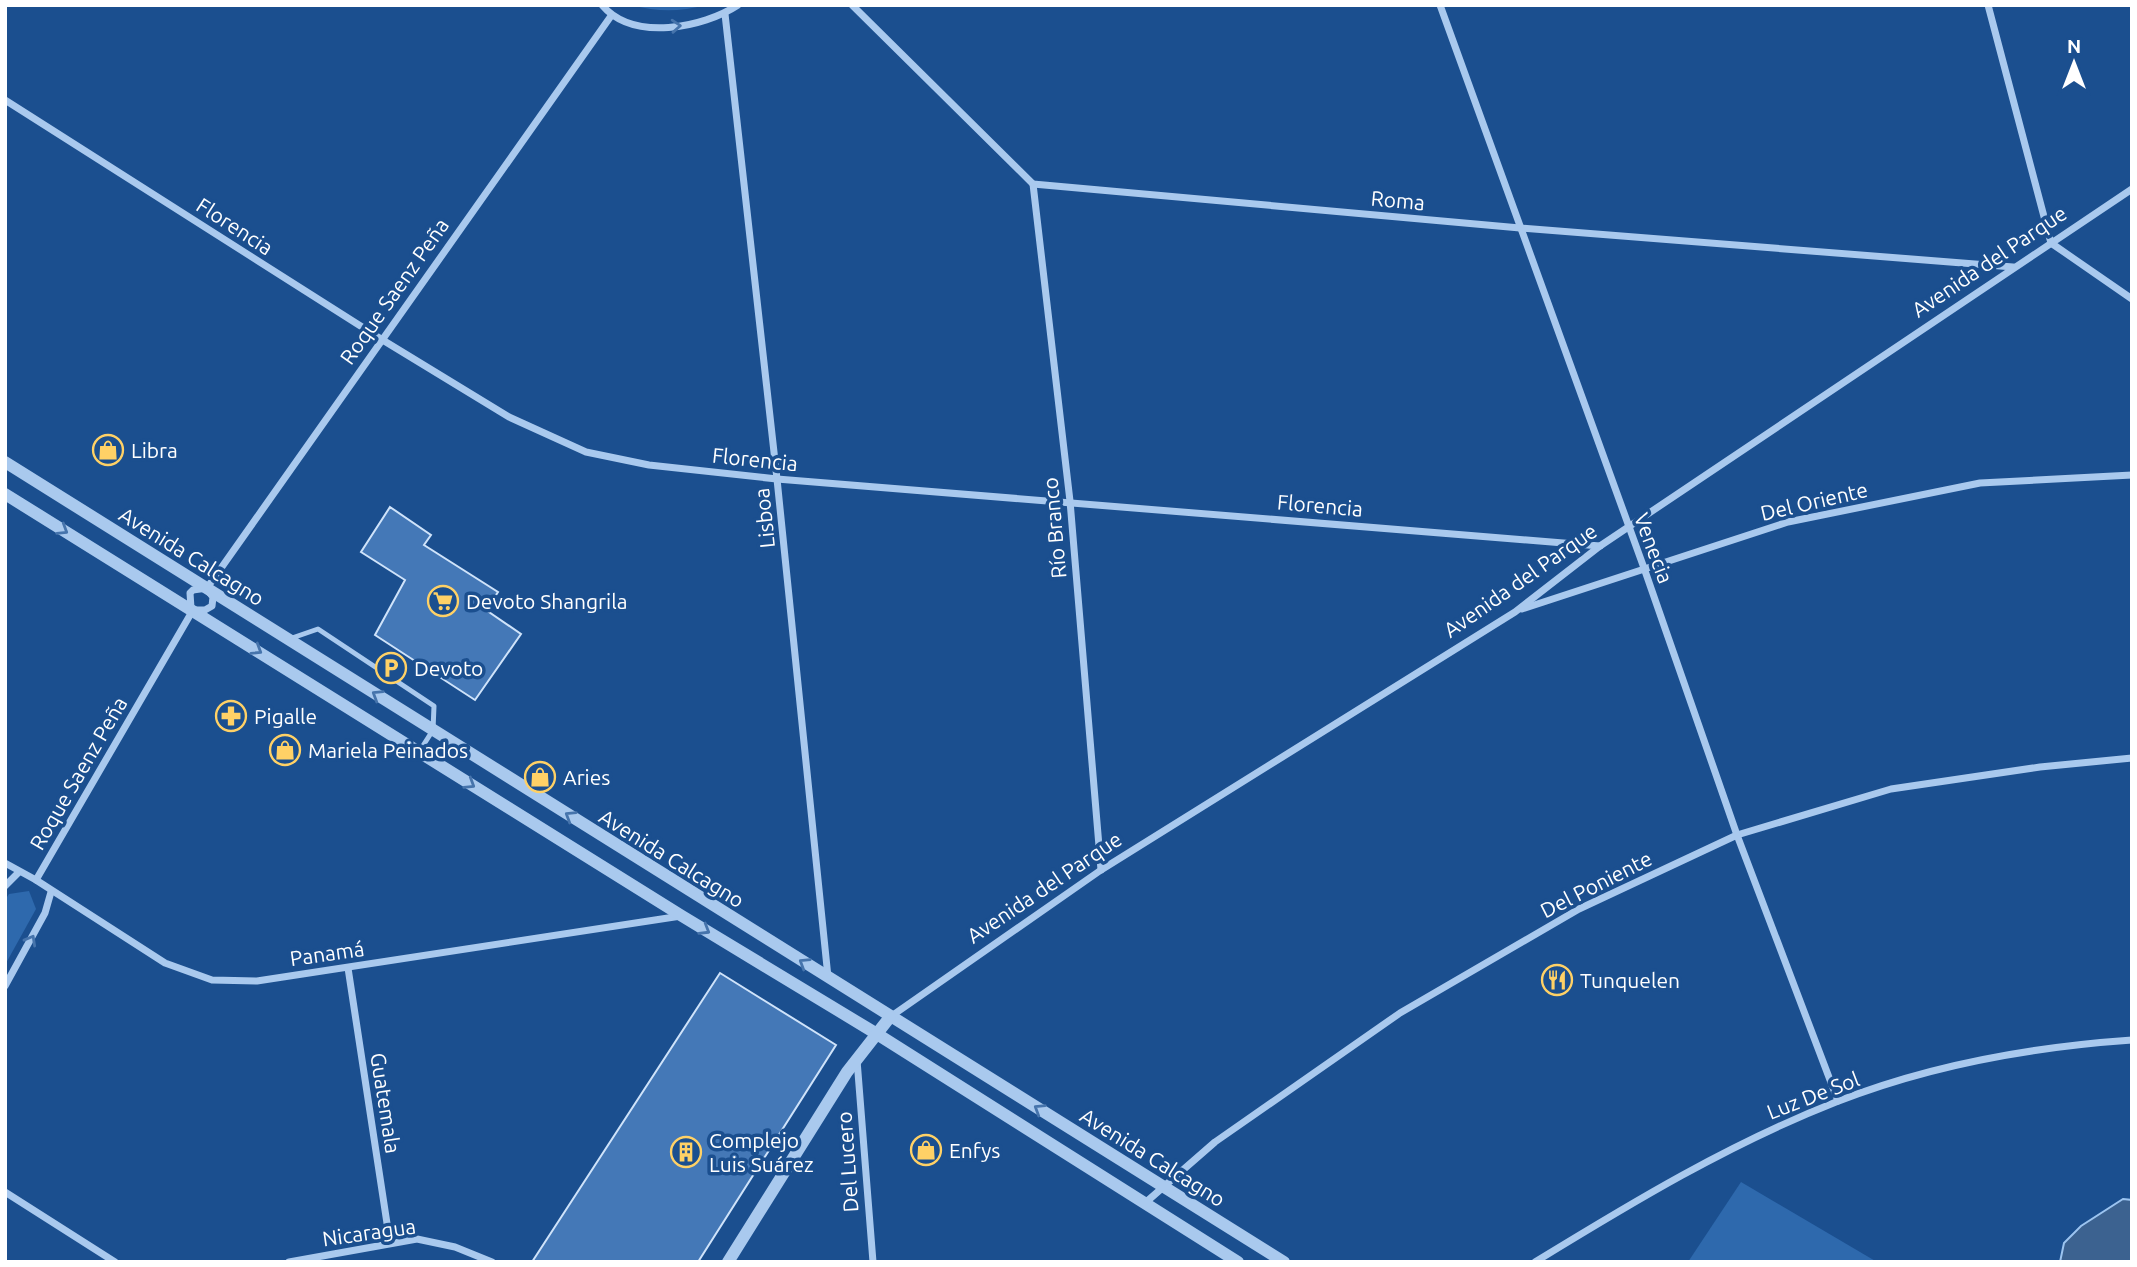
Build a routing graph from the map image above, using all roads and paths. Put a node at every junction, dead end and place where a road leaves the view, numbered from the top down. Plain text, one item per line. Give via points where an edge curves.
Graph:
1 (602, 5) edge
2 (738, 5) edge
3 (852, 5) edge
4 (1440, 5) edge
5 (1989, 5) edge
6 (725, 14) junction
7 (611, 16) junction
8 (5, 100) edge
9 (1033, 184) junction
10 (2132, 189) edge
11 (1520, 228) junction
12 (2051, 243) junction
13 (2014, 267) junction
14 (2132, 299) edge
15 (381, 339) junction
16 (5, 462) edge
17 (2132, 475) edge
18 (777, 479) junction
19 (5, 494) edge
20 (1070, 502) junction
21 (1628, 528) junction
22 (1600, 546) junction
23 (1644, 568) junction
24 (207, 588) junction
25 (193, 610) junction
26 (1515, 612) junction
27 (288, 639) junction
28 (433, 730) junction
29 (419, 752) junction
30 (2132, 758) edge
31 (1737, 835) junction
32 (5, 863) edge
33 (1101, 870) junction
34 (19, 872) junction
35 (36, 880) junction
36 (5, 886) edge
37 (51, 892) junction
38 (682, 916) junction
39 (348, 968) junction
40 (828, 978) junction
41 (5, 986) edge
42 (890, 1017) junction
43 (877, 1034) junction
44 (2132, 1040) edge
45 (857, 1060) junction
46 (1838, 1101) junction
47 (1164, 1186) junction
48 (5, 1192) edge
49 (1145, 1203) junction
50 (390, 1243) junction
51 (115, 1262) edge
52 (289, 1262) edge
53 (492, 1262) edge
54 (728, 1262) edge
55 (873, 1262) edge
56 (1238, 1262) edge
57 (1284, 1262) edge
58 (1535, 1262) edge

1 - 7 street
2 - 6 street
3 - 9 street
4 - 11 street, Venecia
5 - 12 street
7 -> 6 street via 656,28 696,25
6 - 18 street, Lisboa
7 - 15 street, Roque Saenz Peña
8 - 15 street, Florencia
9 - 11 street, Roma
9 - 20 street, Río Branco
10 - 12 street, Avenida del Parque
11 - 13 street, Roma
11 - 21 street, Venecia
12 - 13 street, Avenida del Parque
12 - 14 street
13 - 21 street, Avenida del Parque
15 - 18 street, Florencia via 509,417 586,452 649,465
15 - 24 street, Roque Saenz Peña
16 - 24 street, Avenida Calcagno
17 - 23 street, Del Oriente via 1980,482 1788,522
18 - 20 street, Florencia
18 - 40 street, Lisboa
19 -> 25 street, Avenida Calcagno
20 - 22 street, Florencia
20 - 33 street, Río Branco
21 - 22 street, Avenida del Parque
21 - 23 street, Venecia
22 - 26 street, Avenida del Parque
23 - 26 street, Del Oriente
23 - 31 street, Venecia
24 - 25 street, Roque Saenz Peña via 190,593
24 - 25 street, Roque Saenz Peña via 212,606
24 - 27 street, Avenida Calcagno
25 -> 29 street, Avenida Calcagno
25 - 35 street, Roque Saenz Peña
26 - 33 street, Avenida del Parque
28 -> 27 street, Avenida Calcagno
27 - 28 lane via 318,629 434,706
28 - 29 lane
40 -> 28 street, Avenida Calcagno
29 -> 38 street, Avenida Calcagno
30 - 31 street, Del Poniente via 1891,789
31 - 46 street, Venecia
31 - 47 street, Del Poniente via 1579,909 1400,1013 1216,1142
32 - 34 street, Panamá
33 - 42 street, Avenida del Parque
34 - 35 street, Panamá
34 - 36 street, Roque Saenz Peña
35 - 37 street, Panamá
37 - 39 street, Panamá via 165,963 212,980 257,981
41 -> 37 street via 45,914
38 - 39 street, Panamá
38 -> 43 street, Avenida Calcagno
39 - 50 street, Guatemala
40 - 42 street, Avenida Calcagno
42 - 43 street
47 -> 42 street, Avenida Calcagno
43 - 45 street
43 - 49 street, Avenida Calcagno
44 - 46 street, Luz De Sol via 1995,1056
45 - 54 street
45 - 55 street, Del Lucero
46 - 58 street, Luz De Sol via 1648,1192
47 - 49 street, Del Poniente
47 - 57 street, Avenida Calcagno
48 - 51 street
49 - 56 street, Avenida Calcagno
50 - 52 street, Nicaragua
50 - 53 street, Nicaragua via 416,1239

